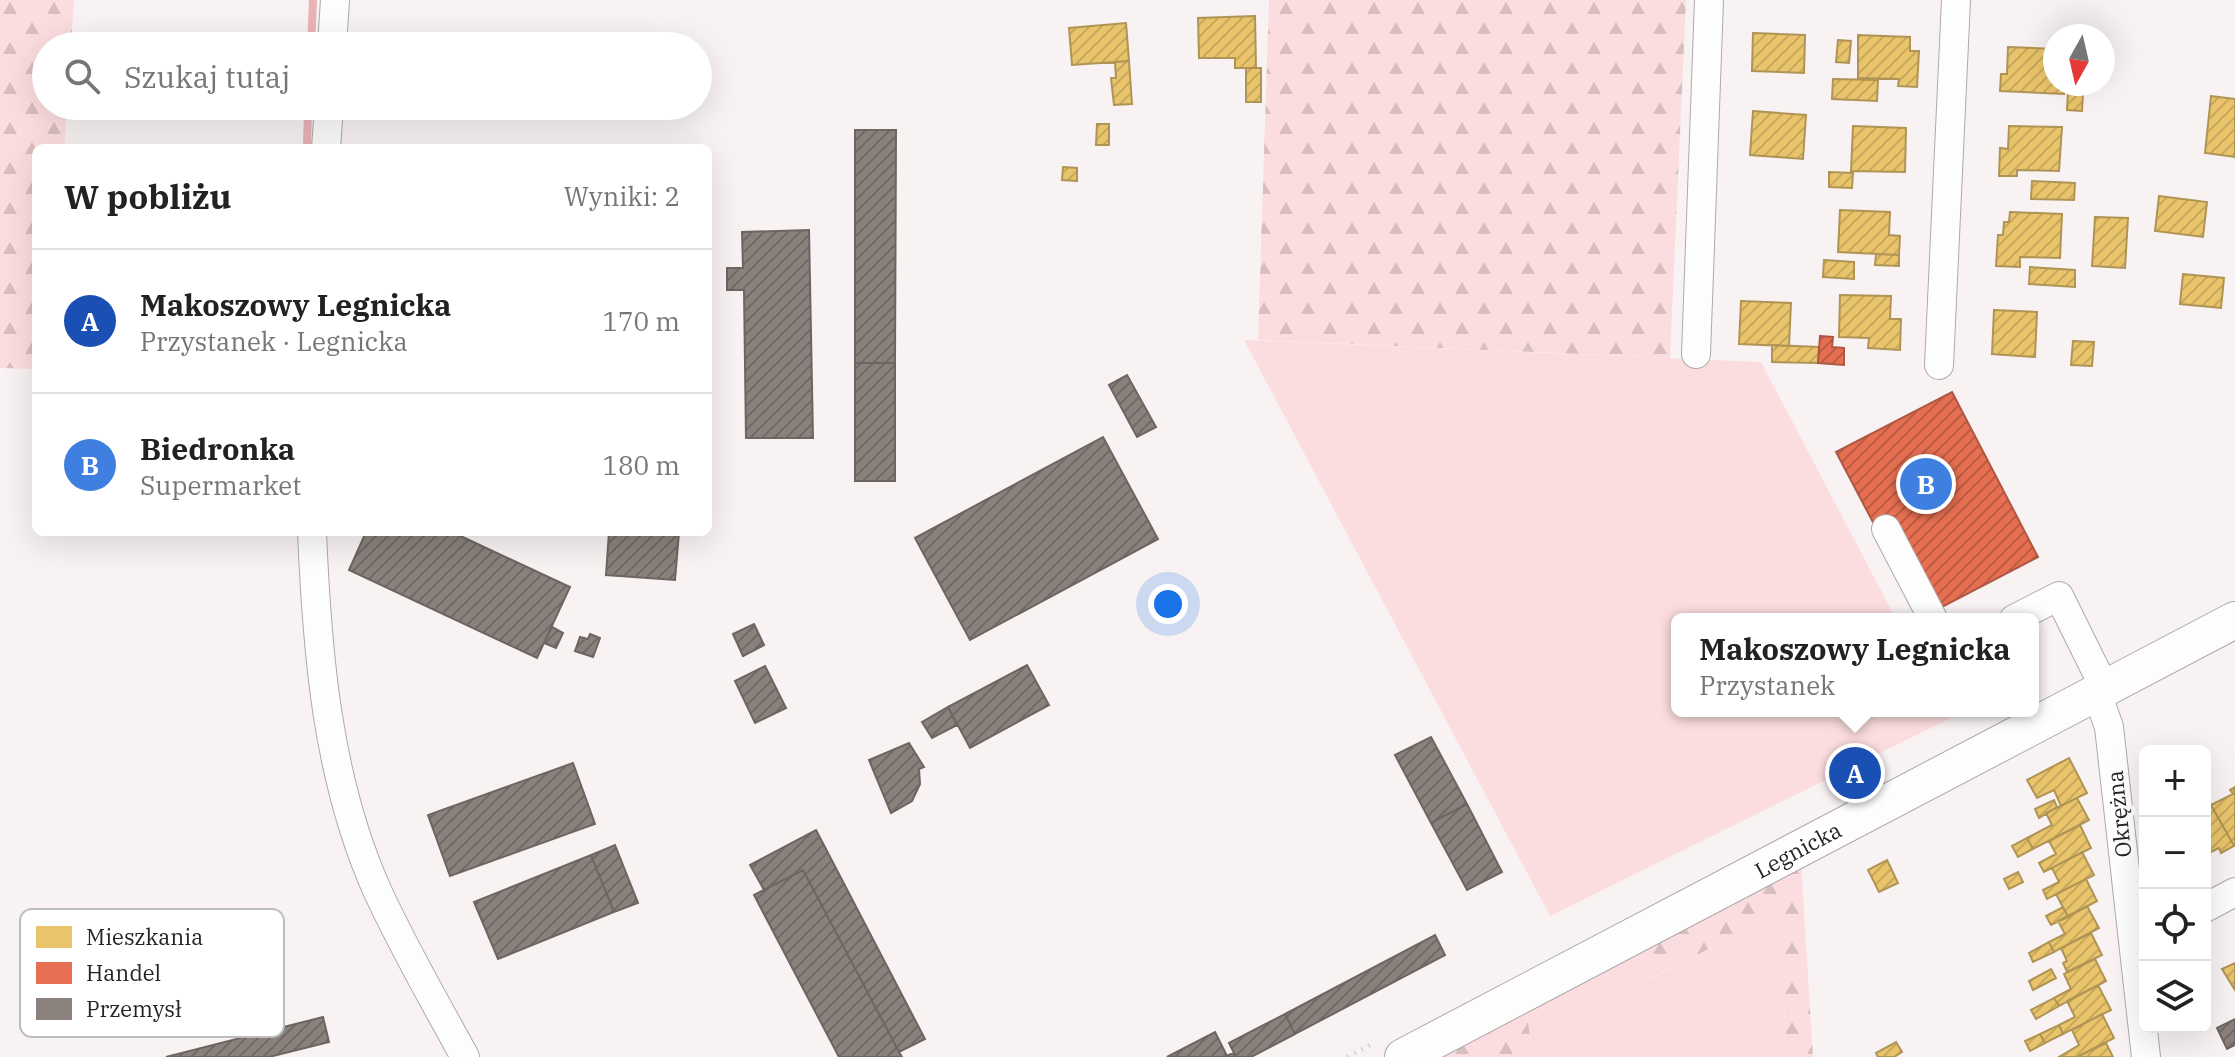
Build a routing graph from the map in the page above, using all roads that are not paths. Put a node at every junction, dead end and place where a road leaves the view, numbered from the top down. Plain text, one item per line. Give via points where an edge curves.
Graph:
1 (335, 0) edge
2 (1709, 0) edge
3 (1956, 0) edge
4 (333, 32) edge
5 (328, 120) edge
6 (326, 144) edge
7 (1696, 354) dead end
8 (1939, 365) dead end
9 (1886, 529) dead end
10 (312, 536) edge
11 (1930, 613) edge
12 (2026, 613) edge
13 (2235, 620) edge
14 (2101, 691) junction
15 (2235, 892) edge
16 (2211, 905) edge
17 (2138, 936) edge
18 (465, 1057) edge
19 (1403, 1057) edge
20 (2146, 1057) edge

1 - 4 street
2 - 7 street
3 - 8 street
5 - 6 street
9 - 11 street
10 - 18 street via 328,730 350,809 376,887
12 - 14 street, Okrężna via 2059,596
13 - 14 main road, Legnicka
14 - 17 street, Okrężna
14 - 19 main road, Legnicka
15 - 16 street
17 - 20 street, Okrężna

